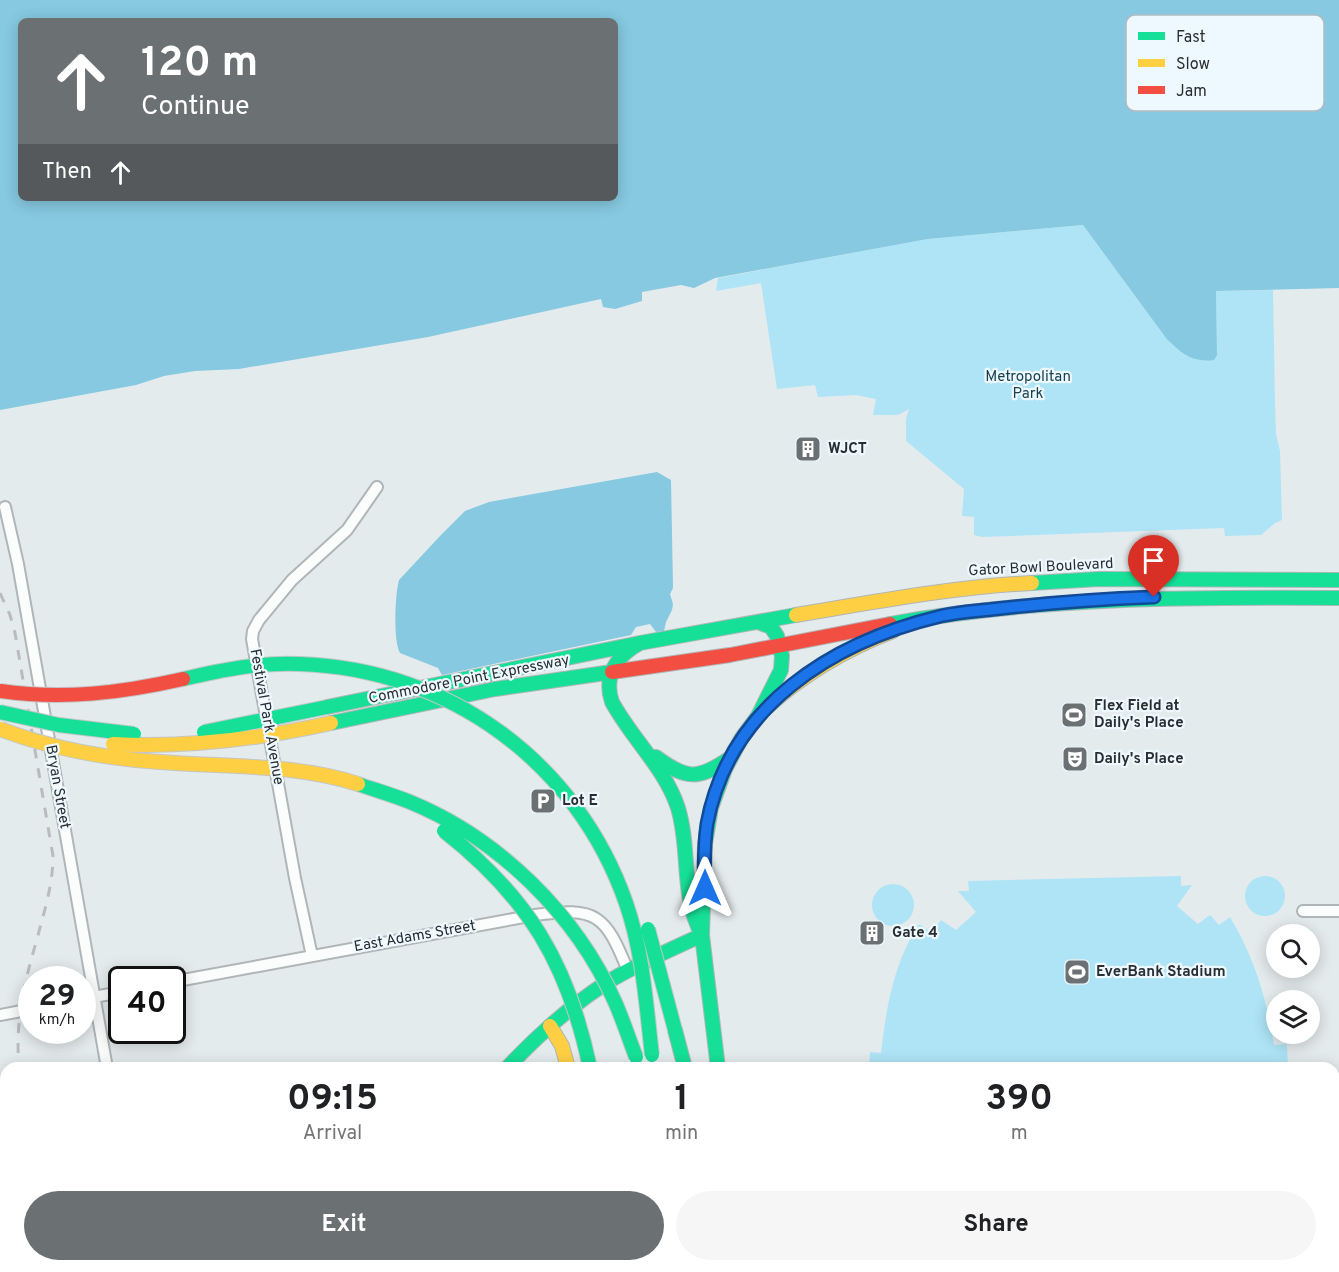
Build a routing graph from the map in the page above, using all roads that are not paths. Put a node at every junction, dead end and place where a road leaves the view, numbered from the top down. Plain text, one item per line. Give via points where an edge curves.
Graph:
1 (377, 487) dead end
2 (5, 507) dead end
3 (1339, 580) edge
4 (1339, 598) edge
5 (889, 599) joint
6 (944, 615) junction
7 (758, 622) junction
8 (640, 643) junction
9 (780, 645) junction
10 (612, 672) junction
11 (0, 691) edge
12 (0, 712) edge
13 (758, 716) junction
14 (0, 727) edge
15 (645, 749) junction
16 (730, 758) junction
17 (540, 763) junction
18 (324, 776) junction
19 (626, 868) dead end
20 (634, 886) dead end
21 (1303, 911) dead end
22 (1339, 911) edge
23 (702, 935) junction
24 (312, 956) junction
25 (90, 966) edge
26 (628, 971) junction
27 (186, 979) edge
28 (96, 1003) edge
29 (18, 1012) edge
30 (0, 1015) edge
31 (550, 1026) junction
32 (106, 1062) edge
33 (513, 1062) edge
34 (566, 1062) edge
35 (589, 1062) edge
36 (637, 1062) edge
37 (652, 1062) edge
38 (683, 1062) edge
39 (717, 1062) edge

1 - 24 street, Festival Park Avenue via 347,530 292,580 253,631
2 - 25 street, Bryan Street via 21,577
3 - 5 main road, Gator Bowl Boulevard via 1051,581
4 - 6 main road via 1125,598
5 - 7 main road, Commodore Point Expressway
6 - 9 main road, Commodore Point Expressway
6 - 13 main road via 837,654 804,675
7 - 8 main road, Commodore Point Expressway
7 - 9 main road via 773,630
8 - 10 main road via 622,655
8 - 12 main road, Commodore Point Expressway, bridge via 227,728 133,734 35,721
9 - 10 main road, Commodore Point Expressway
9 - 13 main road via 781,670
10 - 14 main road, Commodore Point Expressway, bridge via 495,688 240,741 164,746 88,742
10 - 15 main road via 612,701
11 - 17 main road, bridge via 92,695 252,665 295,663 337,667 386,677 438,697 516,742
13 - 16 main road
14 - 18 main road, bridge via 50,746 106,757
15 - 16 main road via 672,770 690,776 706,773
15 - 23 main road via 666,782 681,817 690,909
16 - 23 main road via 707,826
17 - 19 main road, bridge via 592,812
17 - 37 main road, bridge via 596,840 626,902 641,963
18 - 35 main road, bridge via 375,793 425,818 468,849 502,882 531,918 558,963 576,1009
18 - 36 main road, bridge via 387,792 428,809 477,837 527,878 562,915 597,966 623,1018
20 - 38 main road, bridge
21 - 22 street
23 - 26 main road
23 - 39 main road
24 - 26 street, East Adams Street via 535,915 578,913 592,916 609,929
24 - 27 street, East Adams Street
26 - 31 main road
28 - 32 street, Bryan Street
29 - 30 street
31 - 33 main road
31 - 34 main road

